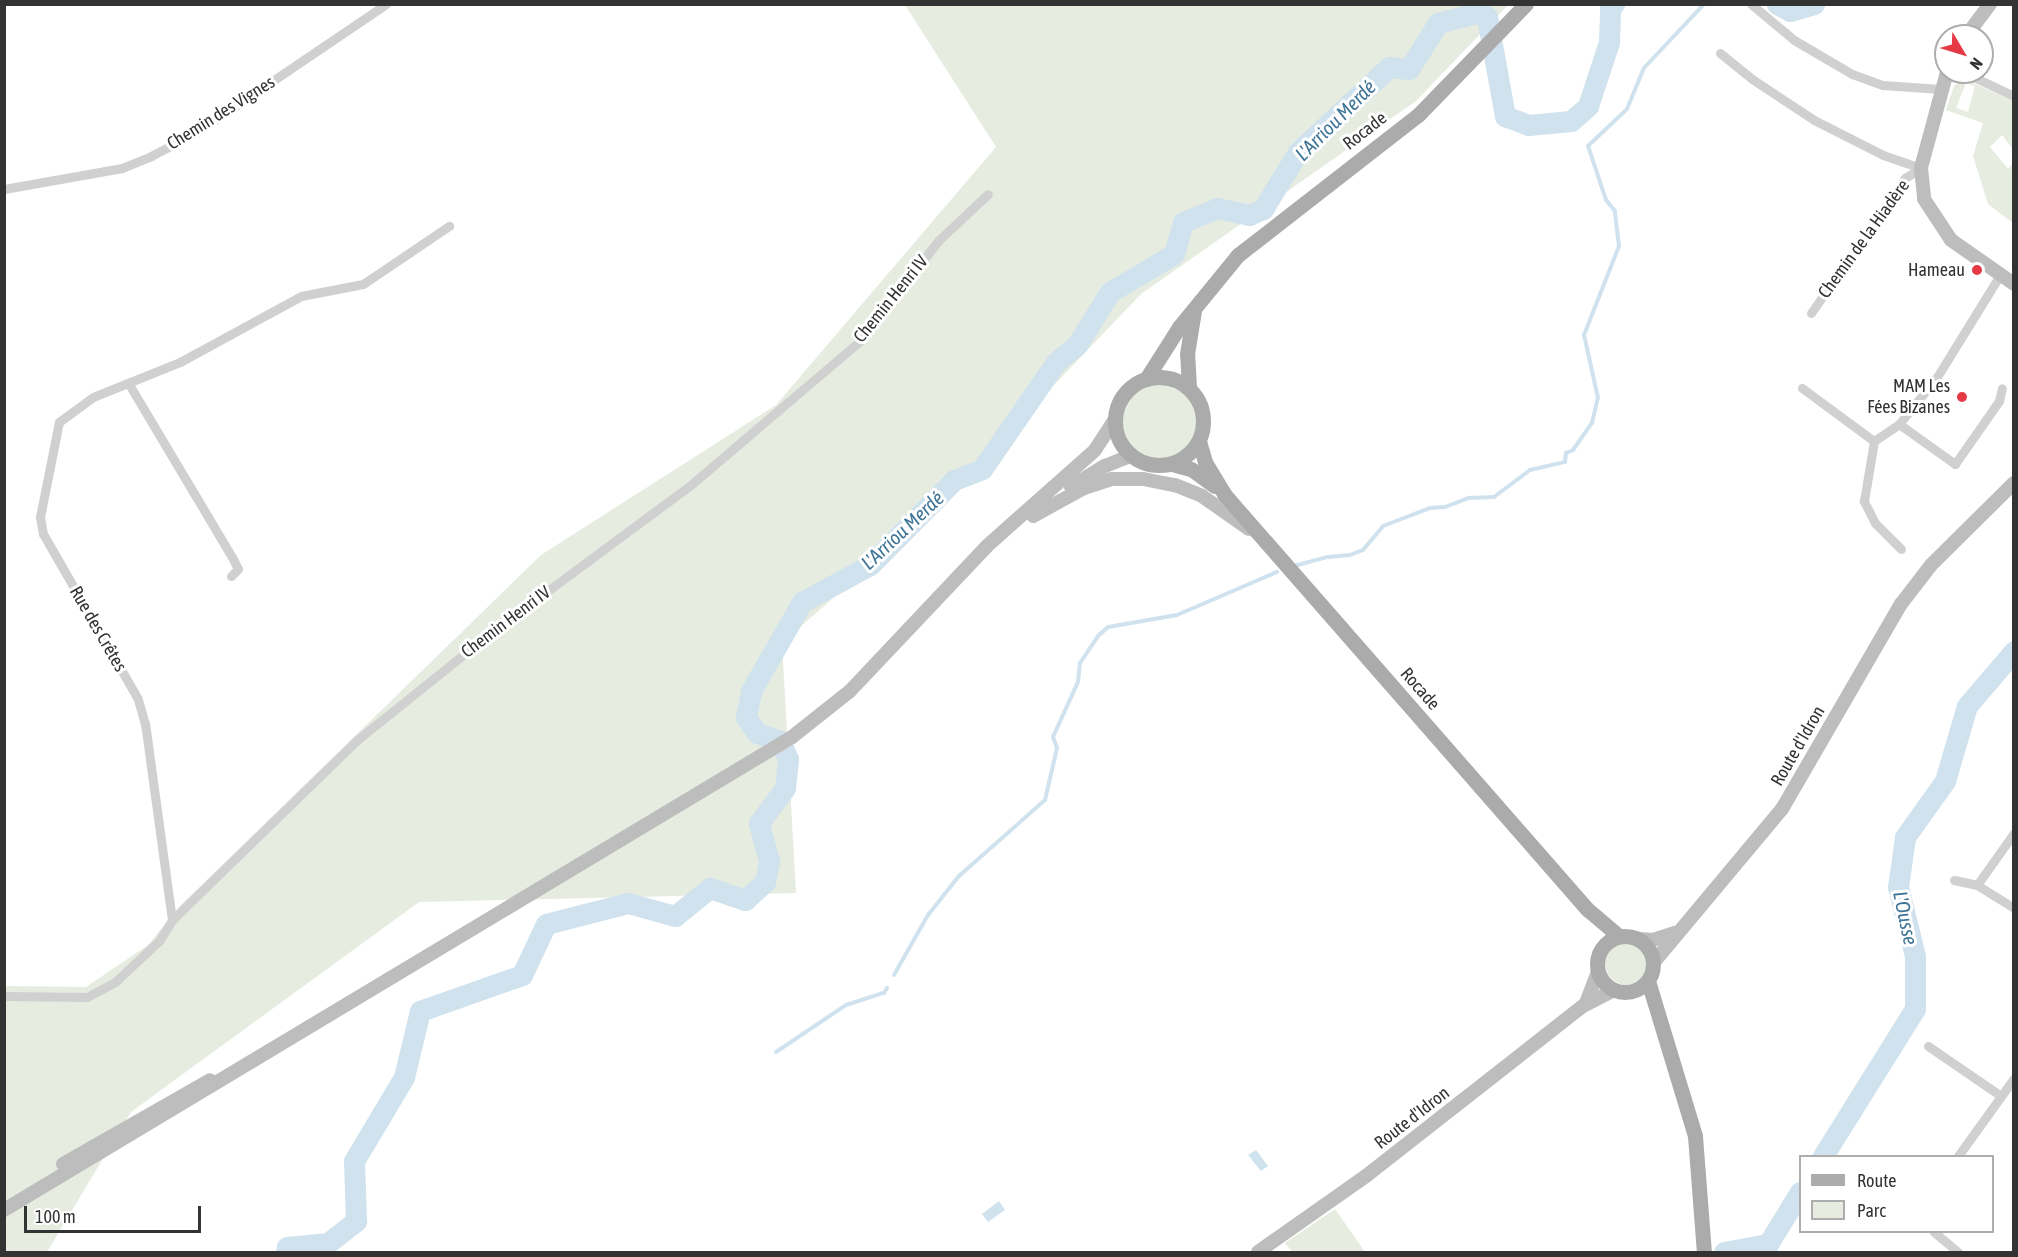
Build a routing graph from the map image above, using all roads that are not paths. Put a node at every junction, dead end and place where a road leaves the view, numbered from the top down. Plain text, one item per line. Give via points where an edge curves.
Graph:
1 (386, 4) edge
2 (1526, 4) edge
3 (1751, 4) edge
4 (1990, 4) edge
5 (1975, 24) edge
6 (1720, 53) dead end
7 (1942, 84) edge
8 (1988, 84) edge
9 (1940, 89) junction
10 (2013, 96) edge
11 (1921, 168) junction
12 (4, 189) edge
13 (988, 194) dead end
14 (449, 226) dead end
15 (2000, 275) junction
16 (2013, 284) edge
17 (1194, 308) junction
18 (1811, 312) dead end
19 (1146, 379) junction
20 (130, 386) junction
21 (1189, 388) junction
22 (1802, 388) dead end
23 (2002, 388) dead end
24 (1114, 421) junction
25 (1899, 424) junction
26 (1199, 441) junction
27 (1874, 441) junction
28 (1130, 456) junction
29 (1172, 464) junction
30 (2013, 483) edge
31 (1224, 494) junction
32 (1033, 516) junction
33 (1265, 541) junction
34 (1901, 549) dead end
35 (964, 573) junction
36 (231, 576) dead end
37 (2013, 833) edge
38 (1954, 880) dead end
39 (1977, 885) junction
40 (2013, 908) edge
41 (1587, 909) junction
42 (172, 920) junction
43 (1677, 932) junction
44 (1619, 936) junction
45 (1640, 939) junction
46 (1604, 945) junction
47 (1654, 962) junction
48 (1598, 972) junction
49 (1648, 981) junction
50 (1620, 991) junction
51 (4, 996) edge
52 (1583, 1006) junction
53 (1928, 1046) dead end
54 (1666, 1047) junction
55 (247, 1063) junction
56 (2013, 1078) edge
57 (2001, 1096) junction
58 (1959, 1155) edge
59 (4, 1199) edge
60 (4, 1210) edge
61 (1935, 1233) edge
62 (1258, 1252) edge
63 (1704, 1252) edge
64 (1958, 1252) edge

1 - 12 street, Chemin des Vignes via 197,132 151,156 122,168
2 - 17 main road, Rocade via 1419,114 1238,255
3 - 9 street via 1794,40 1852,74 1883,85
4 - 5 main road
6 - 11 street via 1814,120 1883,155
7 - 9 main road
8 - 10 street
9 - 11 main road
11 - 15 main road via 1924,198 1939,225 1951,240
11 - 18 street, Chemin de la Hiadère via 1905,178
13 - 42 street, Chemin Henri IV via 939,240 860,341 693,483 492,632 357,740
14 - 20 street, Rue des Crêtes via 363,284 300,296
15 - 16 main road
15 - 25 street via 1938,377
17 - 19 main road, Rocade
17 - 21 main road via 1187,354
19 - 21 main road via 1176,380
19 - 24 main road via 1123,395
20 - 36 street via 232,557 238,569
20 - 42 street, Rue des Crêtes via 93,398 59,422 40,517 53,555 138,699 146,724
21 - 26 main road via 1201,407 1203,430
22 - 27 street
23 - 25 street via 1999,401 1955,464
24 - 28 main road via 1121,446
24 - 35 main road via 1095,450 1014,520
25 - 27 street
26 - 29 main road via 1192,451
26 - 31 main road via 1205,462
27 - 34 street via 1864,501 1875,523
28 - 29 main road via 1143,463
28 - 32 main road via 1090,474
29 - 31 main road via 1191,469
30 - 43 main road, Route d'Idron via 1931,566 1901,603 1782,809
31 - 33 main road, Rocade
32 - 33 main road via 1084,488 1112,479 1143,479 1175,485 1202,496
32 - 35 main road
33 - 41 main road, Rocade
35 - 55 main road via 850,691 792,737
37 - 39 street
38 - 39 street
39 - 40 street
41 - 44 main road
41 - 46 main road
42 - 51 street, Chemin Henri IV via 159,941 116,982 87,997
43 - 45 main road via 1653,940
43 - 47 main road, Route d'Idron
44 - 45 main road
44 - 46 main road
45 - 47 main road
46 - 48 main road
47 - 49 main road
48 - 50 main road
48 - 52 main road, Route d'Idron via 1596,984
49 - 50 main road
49 - 54 main road
50 - 52 main road, Route d'Idron
50 - 54 main road via 1642,1004
52 - 62 main road, Route d'Idron via 1366,1176
53 - 57 street
54 - 63 main road via 1695,1136
55 - 59 main road via 192,1088
55 - 60 main road
56 - 57 street
57 - 58 street
61 - 64 street

